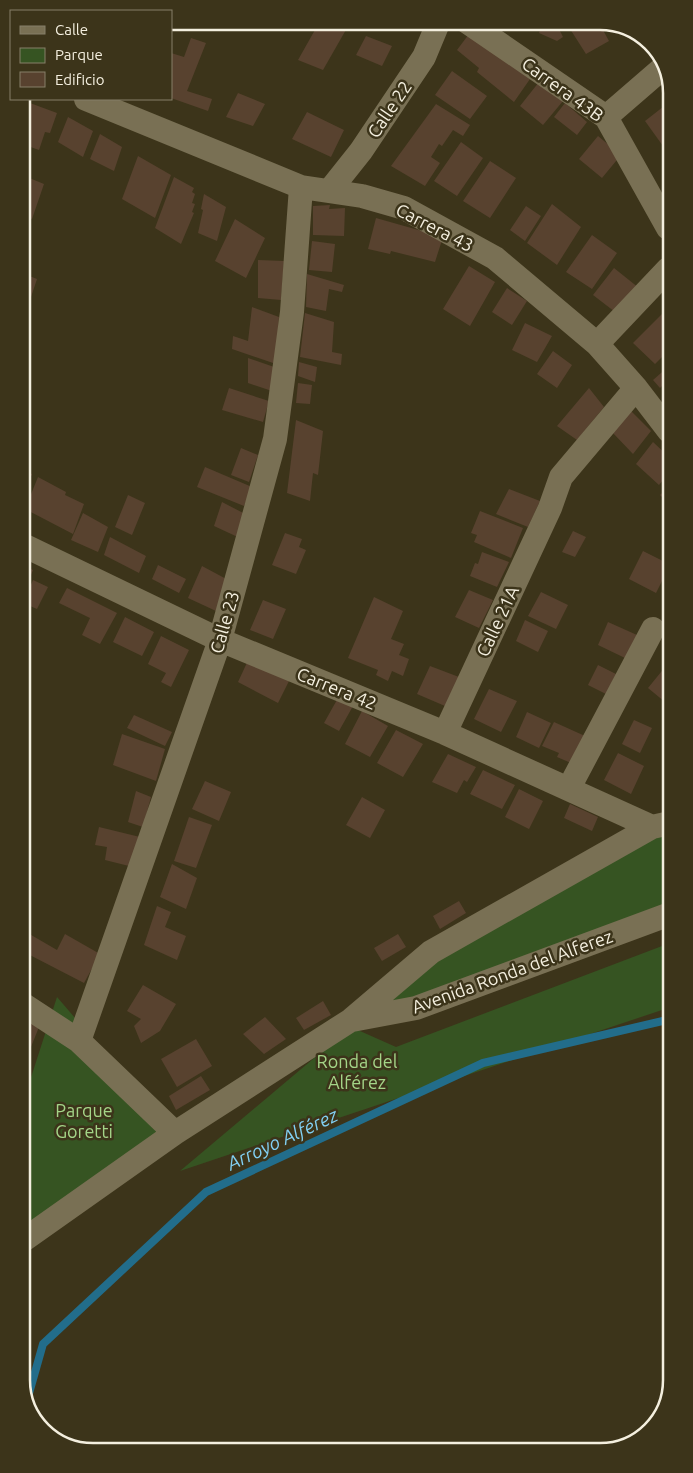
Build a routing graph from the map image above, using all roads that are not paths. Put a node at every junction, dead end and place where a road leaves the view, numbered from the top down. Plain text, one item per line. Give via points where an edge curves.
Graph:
1 (435, 30) edge
2 (479, 30) edge
3 (659, 71) edge
4 (88, 100) edge
5 (606, 118) junction
6 (301, 187) junction
7 (330, 190) junction
8 (663, 219) edge
9 (663, 274) edge
10 (597, 344) junction
11 (636, 388) junction
12 (663, 423) edge
13 (30, 548) edge
14 (653, 629) dead end
15 (220, 640) junction
16 (445, 733) junction
17 (569, 788) junction
18 (661, 825) edge
19 (663, 917) edge
20 (30, 1009) edge
21 (351, 1020) junction
22 (79, 1041) junction
23 (175, 1134) junction
24 (30, 1236) edge

1 - 7 street, Calle 22 via 424,57 361,151
2 - 5 street, Carrera 43B
3 - 5 street
4 - 6 street, Carrera 43
5 - 8 street, Carrera 43B
6 - 7 street, Carrera 43
6 - 15 street, Calle 23 via 292,312 275,439
7 - 10 street, Carrera 43 via 404,208 495,258
9 - 10 street
10 - 11 street, Carrera 43
11 - 12 street, Carrera 43
11 - 16 street, Calle 21A via 561,477 550,508
13 - 15 street, Carrera 42
14 - 17 street
15 - 16 street, Carrera 42
15 - 22 street, Calle 23
16 - 17 street, Carrera 42
17 - 18 street, Carrera 42
18 - 21 street via 431,952
19 - 21 street, Avenida Ronda del Alferez via 416,1008
20 - 22 street
21 - 23 street
22 - 23 street
23 - 24 street

